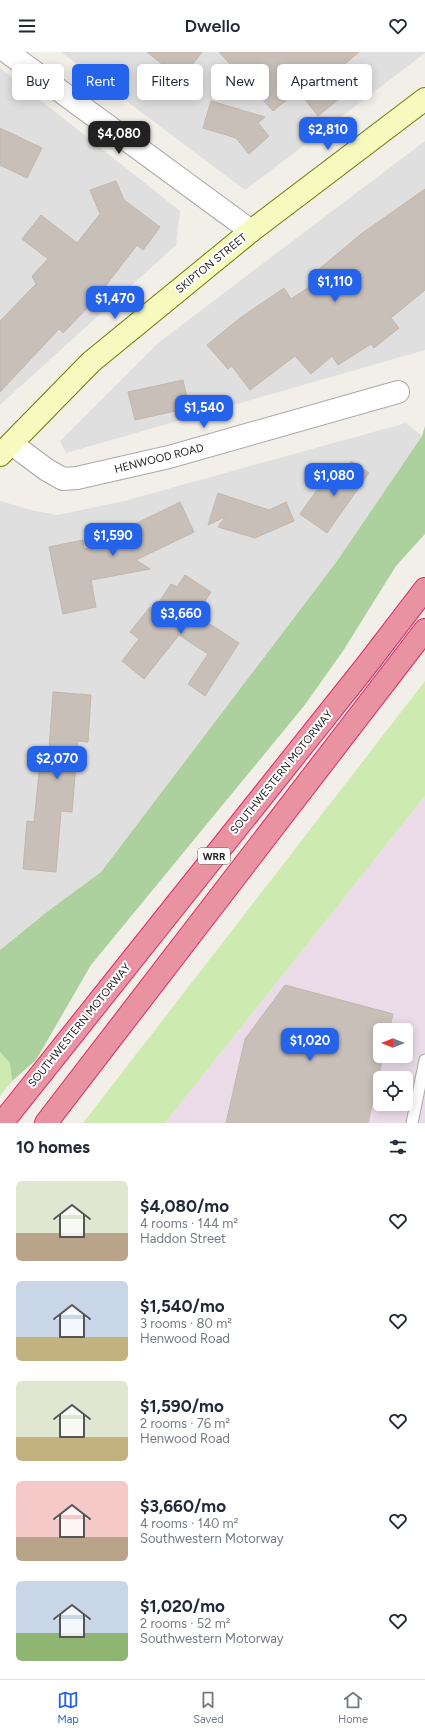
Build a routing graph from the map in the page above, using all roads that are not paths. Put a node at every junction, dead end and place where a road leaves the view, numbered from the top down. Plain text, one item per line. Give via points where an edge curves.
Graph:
1 (6, 52) edge
2 (425, 99) edge
3 (251, 231) junction
4 (398, 392) dead end
5 (6, 449) edge
6 (425, 588) edge
7 (425, 630) edge
8 (425, 1060) edge
9 (2, 1123) edge
10 (46, 1123) edge
11 (412, 1123) edge

1 - 3 street
2 - 3 main road, SKIPTON STREET
3 - 5 main road, SKIPTON STREET via 91,362
4 - 5 street, HENWOOD ROAD via 169,457 77,478 63,479
6 - 9 highway, SOUTHWESTERN MOTORWAY / WRR via 366,666
7 - 10 highway, WRR
8 - 11 lane

